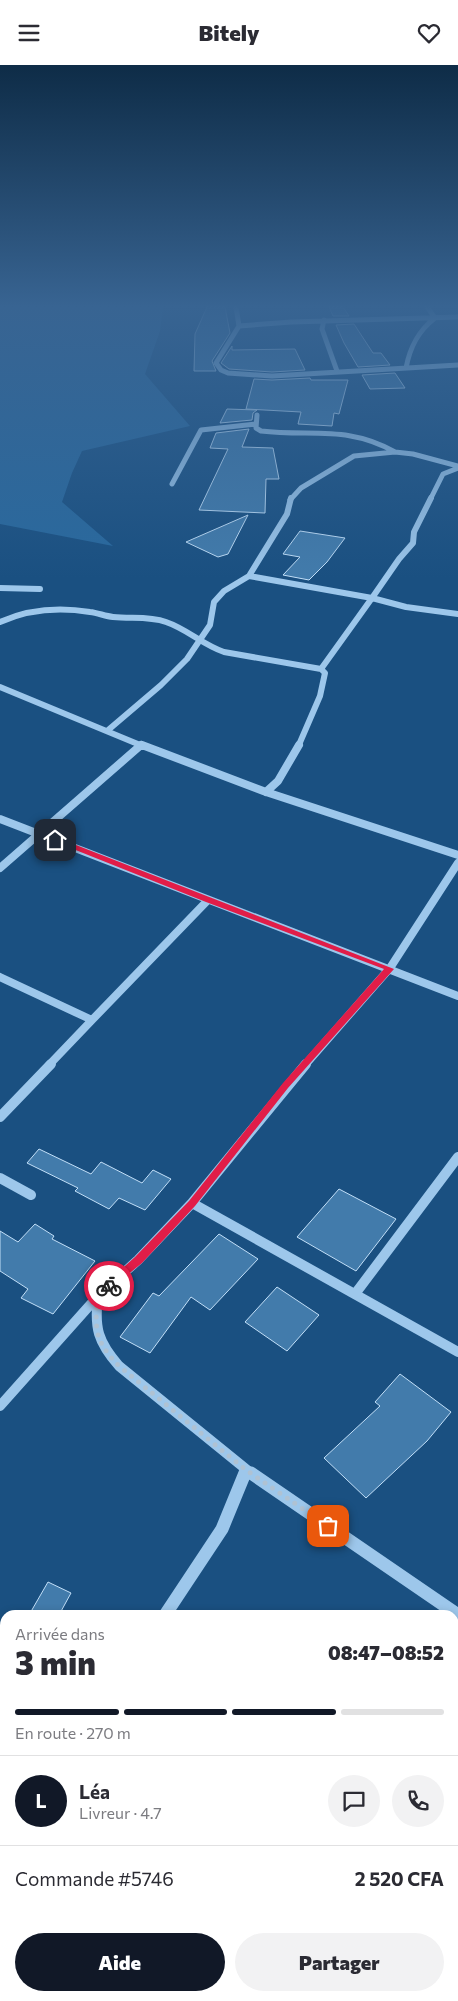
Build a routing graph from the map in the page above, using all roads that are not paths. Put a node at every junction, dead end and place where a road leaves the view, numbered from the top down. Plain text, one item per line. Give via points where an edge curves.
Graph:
1 (258, 415) dead end
2 (256, 425) junction
3 (395, 452) junction
4 (458, 467) edge
5 (172, 484) dead end
6 (249, 576) junction
7 (0, 587) edge
8 (40, 589) dead end
9 (372, 598) junction
10 (458, 614) edge
11 (0, 623) edge
12 (199, 641) junction
13 (321, 669) junction
14 (0, 687) edge
15 (107, 731) junction
16 (141, 745) junction
17 (266, 792) junction
18 (0, 819) edge
19 (38, 833) junction
20 (458, 855) edge
21 (458, 863) edge
22 (0, 869) edge
23 (208, 901) junction
24 (390, 969) junction
25 (0, 977) edge
26 (458, 996) edge
27 (92, 1020) junction
28 (0, 1117) edge
29 (458, 1157) edge
30 (0, 1178) edge
31 (31, 1195) dead end
32 (192, 1203) junction
33 (355, 1294) junction
34 (98, 1296) junction
35 (458, 1352) edge
36 (0, 1406) edge
37 (246, 1470) junction
38 (167, 1610) edge
39 (451, 1610) edge

1 - 2 street
2 - 3 street via 257,430 266,432 338,433 369,438
2 - 5 street via 201,430
3 - 4 street
3 - 6 street via 354,456 294,493 287,513
4 - 9 street via 443,474 414,532 413,543
6 - 9 street
6 - 12 street via 218,596 210,625
7 - 8 street
9 - 10 street via 406,607
9 - 13 street
11 - 12 street via 27,612 62,609 151,618 187,631
12 - 13 street via 222,652
12 - 15 street via 187,659 161,685
13 - 17 street via 325,673 324,686 296,750 278,781
14 - 15 street
15 - 16 street
16 - 17 street
16 - 19 street via 117,769
17 - 20 street
18 - 19 street
19 - 22 street
19 - 23 street
21 - 24 street
23 - 24 street
23 - 27 street
24 - 26 street
24 - 32 street via 286,1086
25 - 27 street
27 - 28 street
29 - 33 street
30 - 31 street
32 - 33 street
32 - 34 street via 138,1260
33 - 35 street
34 - 36 street
34 - 37 street via 95,1317 104,1349 119,1366
37 - 38 street via 222,1529
37 - 39 street

